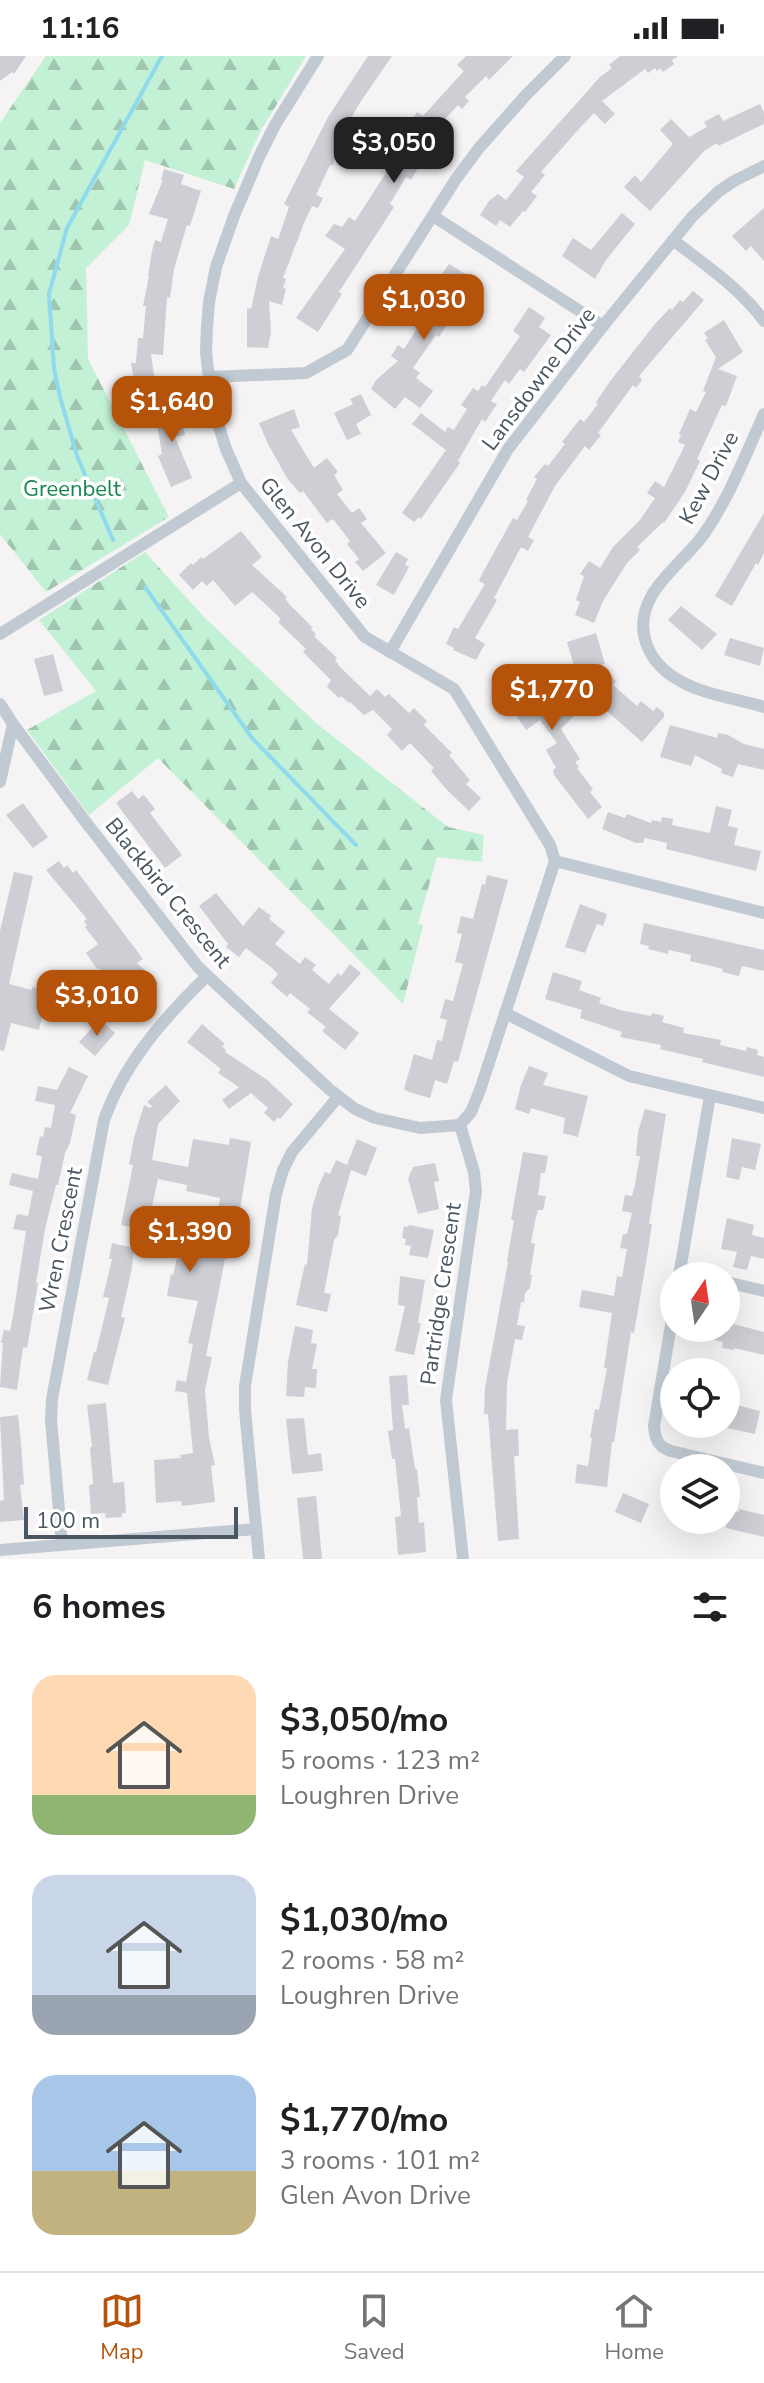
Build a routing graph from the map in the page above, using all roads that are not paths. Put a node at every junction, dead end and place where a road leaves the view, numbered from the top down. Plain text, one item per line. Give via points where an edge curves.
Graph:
1 (318, 56) edge
2 (565, 56) edge
3 (764, 166) edge
4 (433, 216) junction
5 (673, 240) junction
6 (764, 321) edge
7 (603, 326) junction
8 (210, 377) junction
9 (764, 414) edge
10 (241, 483) junction
11 (0, 634) edge
12 (390, 652) junction
13 (0, 704) edge
14 (764, 707) edge
15 (13, 724) junction
16 (0, 782) edge
17 (555, 861) junction
18 (764, 913) edge
19 (207, 976) junction
20 (505, 1013) junction
21 (710, 1096) junction
22 (338, 1097) junction
23 (764, 1108) edge
24 (460, 1125) junction
25 (682, 1262) edge
26 (740, 1285) edge
27 (764, 1291) edge
28 (668, 1342) edge
29 (764, 1473) edge
30 (256, 1529) junction
31 (62, 1544) junction
32 (0, 1550) edge
33 (259, 1559) edge
34 (463, 1559) edge

1 - 8 street, Glen Avon Drive via 275,125 224,241 209,302
2 - 4 street via 479,148
3 - 5 street, Lansdowne Drive via 719,191
4 - 7 street
4 - 8 street via 347,350 306,373
5 - 6 street via 736,289
5 - 7 street, Lansdowne Drive
7 - 12 street, Lansdowne Drive via 508,449
8 - 10 street, Glen Avon Drive via 212,405
9 - 14 street, Kew Drive via 715,517 652,595 642,625 649,652 679,681
10 - 11 street
10 - 12 street, Glen Avon Drive via 365,637
12 - 17 street, Glen Avon Drive via 454,689
13 - 15 street, Blackbird Crescent
15 - 16 street
15 - 19 street, Blackbird Crescent
17 - 18 street
17 - 20 street
19 - 22 street, Blackbird Crescent
19 - 31 street, Wren Crescent via 128,1067 104,1120 52,1399
20 - 21 street via 629,1076
20 - 24 street via 480,1090
21 - 23 street
21 - 25 street
22 - 24 street, Blackbird Crescent via 375,1118 399,1124
22 - 30 street via 292,1152 276,1194 245,1386
24 - 34 street, Partridge Crescent via 476,1191 446,1400
26 - 27 street
28 - 29 street via 655,1439 664,1449
30 - 31 street
30 - 33 street
31 - 32 street

